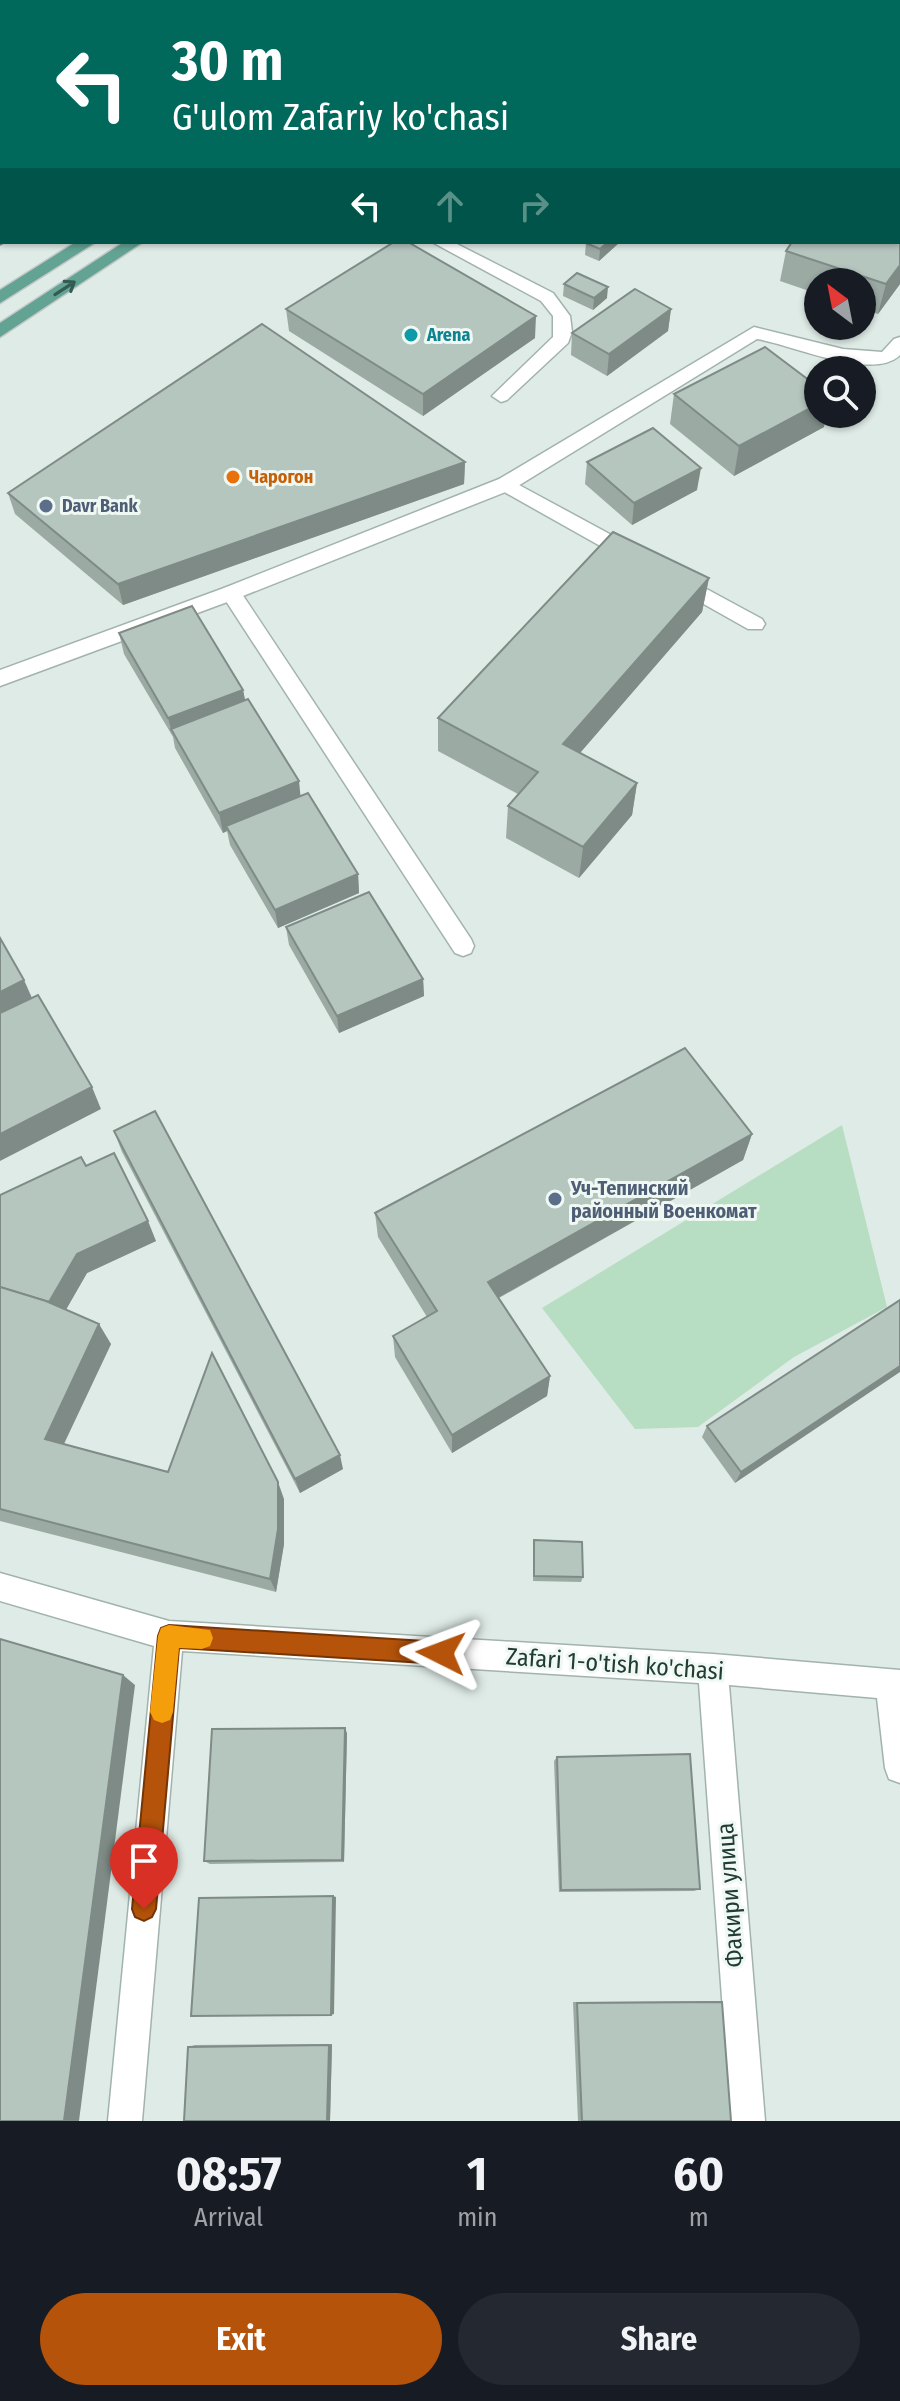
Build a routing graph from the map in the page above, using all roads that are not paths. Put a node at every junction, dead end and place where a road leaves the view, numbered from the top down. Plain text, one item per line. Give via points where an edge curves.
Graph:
1 (85, 244) edge
2 (132, 244) edge
3 (444, 244) edge
4 (0, 298) edge
5 (0, 331) edge
6 (900, 343) edge
7 (501, 396) dead end
8 (506, 484) junction
9 (231, 593) junction
10 (755, 624) dead end
11 (0, 678) edge
12 (463, 946) dead end
13 (0, 1587) edge
14 (169, 1636) junction
15 (713, 1669) junction
16 (895, 1685) edge
17 (900, 1768) edge
18 (125, 2121) edge
19 (748, 2121) edge

1 - 4 main road
5 -> 2 main road
3 - 7 street via 547,297 561,310 562,339
6 - 8 street via 887,357 862,360 775,334 754,333
8 - 9 street
8 - 10 street
9 - 11 street
9 - 12 street
13 - 14 street, Zafari 1-o'tish ko'chasi
14 - 15 street, Zafari 1-o'tish ko'chasi
14 - 18 street
15 - 16 street, Zafari 1-o'tish ko'chasi
15 - 19 street, Факири улица
16 - 17 street

